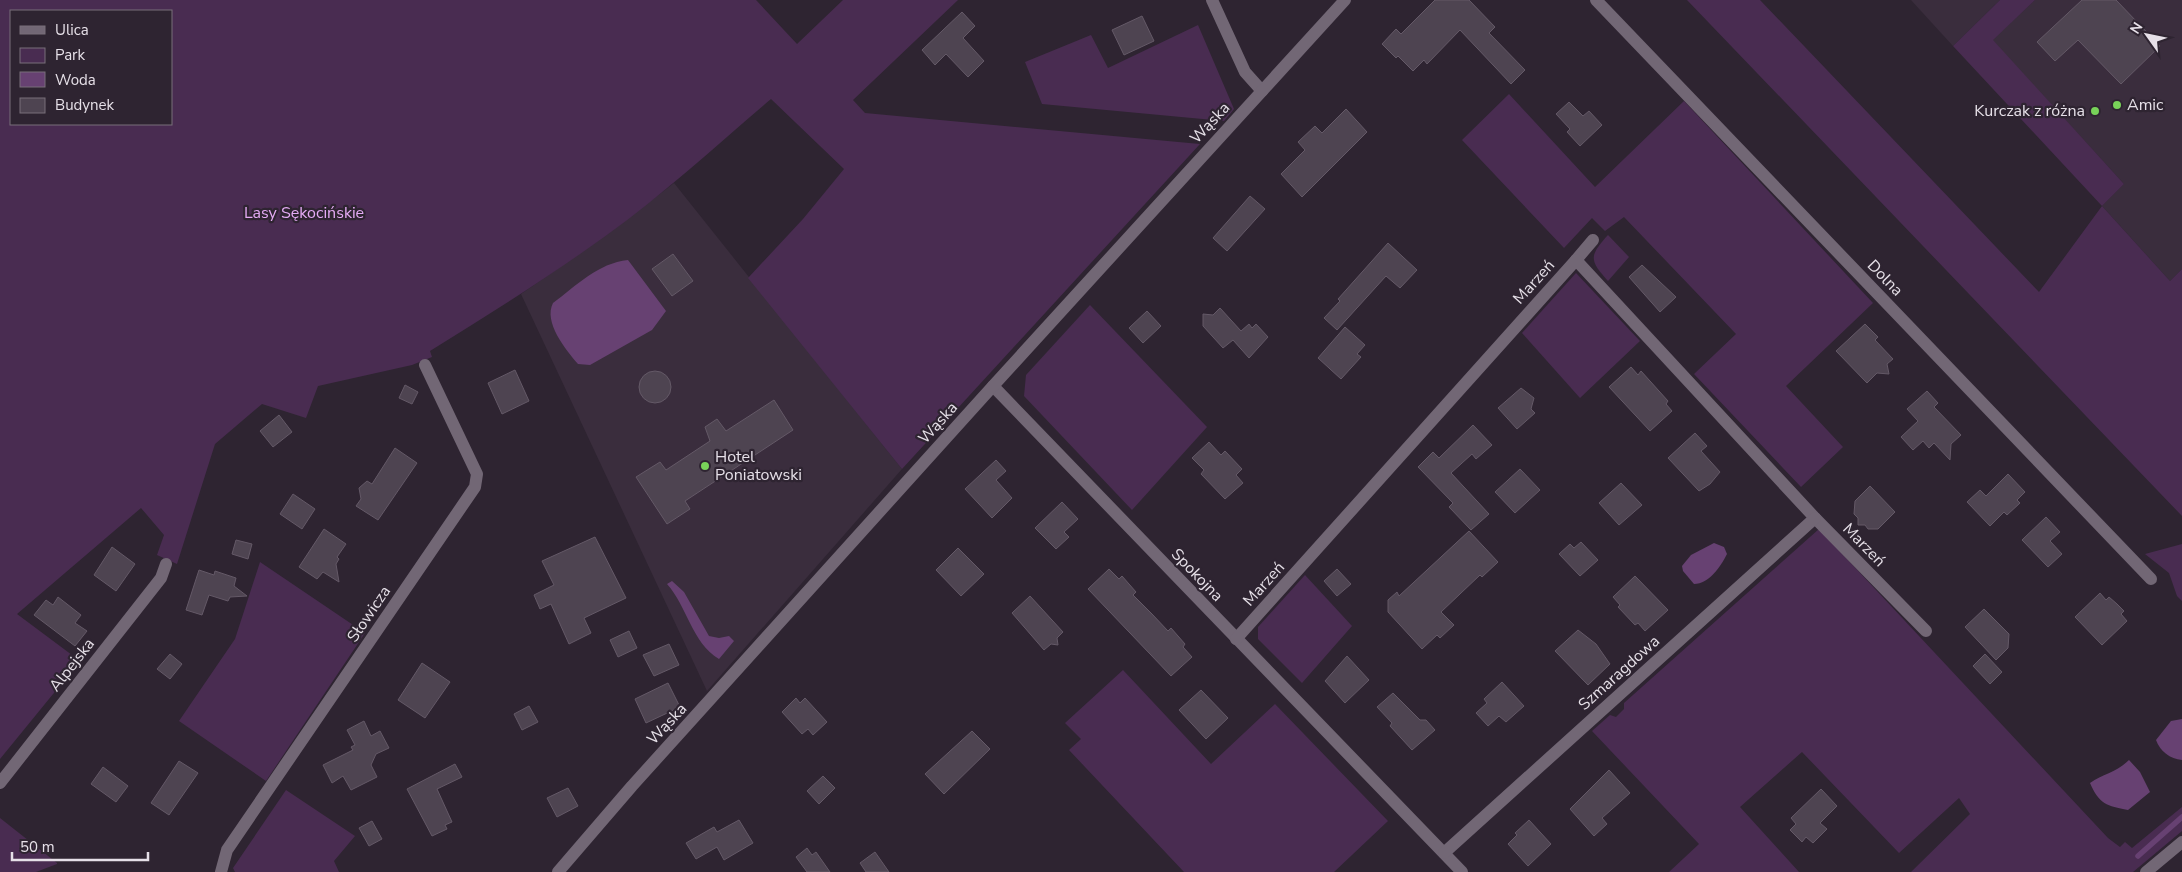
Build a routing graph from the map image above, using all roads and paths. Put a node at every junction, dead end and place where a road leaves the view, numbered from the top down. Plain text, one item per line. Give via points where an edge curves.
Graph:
1 (1212, 0) edge
2 (1345, 0) edge
3 (1596, 0) edge
4 (1262, 91) junction
5 (1593, 240) dead end
6 (1576, 260) junction
7 (426, 365) dead end
8 (993, 386) junction
9 (1815, 518) junction
10 (166, 564) dead end
11 (2151, 579) dead end
12 (1926, 631) dead end
13 (1236, 639) junction
14 (0, 783) edge
15 (2182, 842) edge
16 (1444, 853) junction
17 (221, 872) edge
18 (558, 872) edge
19 (1462, 872) edge
20 (2146, 872) edge

1 - 4 street via 1245,72
2 - 4 street, Wąska
3 - 11 street, Dolna
4 - 8 street, Wąska
5 - 6 street
6 - 9 street, Marzeń
6 - 13 street, Marzeń
7 - 17 street, Słowicza via 477,474 475,486 227,850
8 - 13 street, Spokojna
8 - 18 street, Wąska
9 - 12 street, Marzeń
9 - 16 street, Szmaragdowa
10 - 14 street, Alpejska via 161,578
13 - 16 street, Spokojna
15 - 20 street
16 - 19 street, Spokojna

